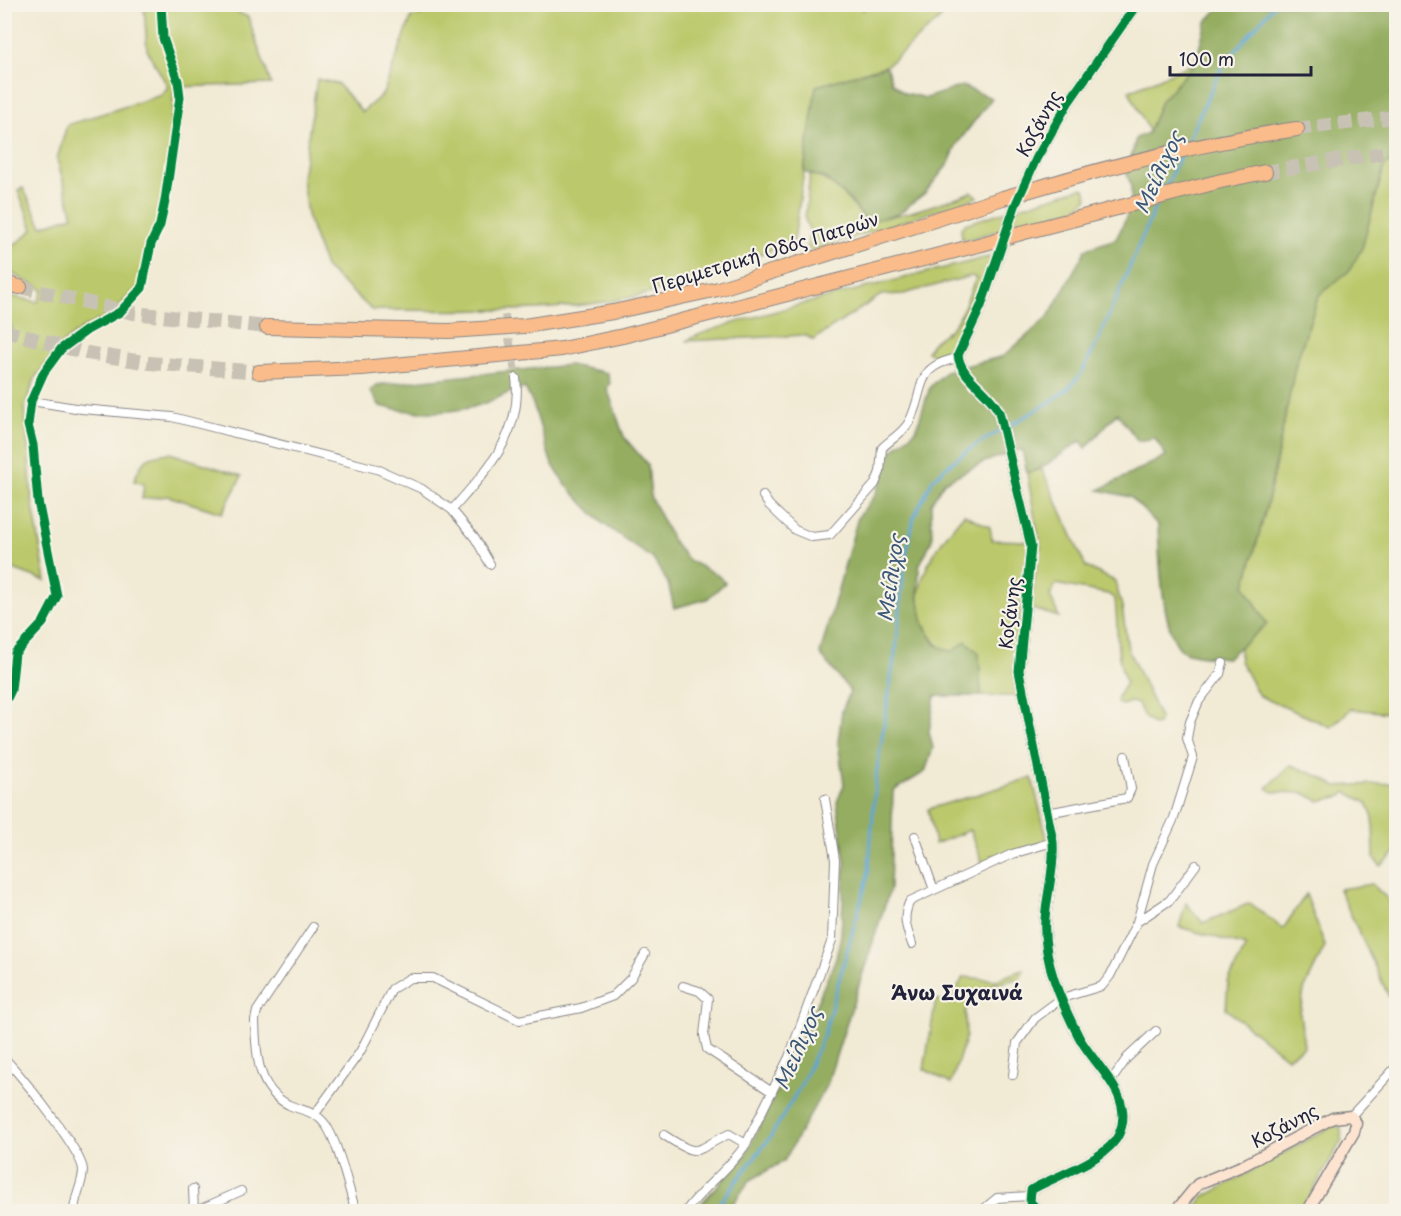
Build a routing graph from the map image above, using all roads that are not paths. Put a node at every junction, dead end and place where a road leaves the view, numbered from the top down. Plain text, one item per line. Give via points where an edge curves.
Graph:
1 (161, 4) edge
2 (1137, 4) edge
3 (1297, 129) tunnel mouth
4 (1265, 172) tunnel mouth
5 (4, 283) edge
6 (20, 288) tunnel mouth
7 (267, 327) tunnel mouth
8 (959, 358) junction
9 (259, 372) tunnel mouth
10 (516, 378) tunnel mouth
11 (31, 401) junction
12 (763, 496) dead end
13 (452, 510) junction
14 (490, 564) dead end
15 (1223, 663) dead end
16 (4, 705) edge
17 (1125, 756) dead end
18 (825, 799) dead end
19 (1047, 813) junction
20 (915, 836) dead end
21 (1053, 842) junction
22 (1196, 865) dead end
23 (934, 890) junction
24 (1137, 922) junction
25 (312, 927) dead end
26 (912, 944) dead end
27 (645, 954) dead end
28 (683, 986) dead end
29 (1062, 998) junction
30 (1156, 1031) dead end
31 (4, 1058) edge
32 (1396, 1067) edge
33 (1013, 1075) dead end
34 (1111, 1081) junction
35 (772, 1092) junction
36 (315, 1114) junction
37 (1351, 1116) junction
38 (664, 1135) dead end
39 (746, 1144) junction
40 (193, 1189) dead end
41 (241, 1191) dead end
42 (1029, 1196) junction
43 (74, 1212) edge
44 (194, 1212) edge
45 (356, 1212) edge
46 (685, 1212) edge
47 (980, 1212) edge
48 (1040, 1212) edge
49 (1175, 1212) edge
50 (1307, 1212) edge

1 - 11 street via 163,38 180,97 167,193 144,282 120,312 58,352
2 - 8 street, Κοζάνης via 1068,103 1032,167
3 - 7 highway, Περιμετρική Οδός Πατρών, bridge via 1145,157 718,289 613,312 524,327 449,331
4 - 9 highway, bridge via 562,349 352,368
5 - 6 highway
8 - 12 street via 933,367 923,376 907,425 882,448 875,484 834,533 816,537 800,532 782,519
8 - 19 street, Κοζάνης via 965,373 995,405 1031,546 1019,671
10 - 13 street via 516,409 508,436
11 - 13 street via 172,417 338,458 408,481
11 - 16 street via 28,425 38,501 57,596 43,623 15,653 11,690
13 - 14 street
15 - 24 street via 1190,722 1187,738 1193,757 1172,824 1150,872
17 - 19 street via 1131,789 1127,798
18 - 35 street via 835,860 832,940 805,1017
19 - 21 street, Κοζάνης
20 - 23 street
21 - 23 street via 1012,854
21 - 29 street, Κοζάνης via 1055,863 1044,942
22 - 24 street via 1170,900
23 - 26 street via 910,901 904,912
24 - 29 street via 1102,986
25 - 36 street via 266,994 255,1020 262,1078 283,1101
27 - 36 street via 631,978 613,996 581,1008 519,1020 433,978 420,976 401,982 387,995 360,1052
28 - 35 street via 708,999 704,1035 707,1049
29 - 33 street via 1022,1033 1014,1052
29 - 34 street, Κοζάνης via 1080,1040
30 - 34 street via 1127,1058
31 - 43 street via 81,1162 83,1172
32 - 37 street
34 - 42 street, Κοζάνης via 1122,1118 1117,1138 1091,1159 1033,1189
35 - 39 street
36 - 45 street via 332,1137
37 - 49 street, Κοζάνης via 1333,1118 1244,1165 1198,1184
37 - 50 street via 1356,1125 1354,1132
38 - 39 street via 691,1152 729,1134
39 - 46 street
40 - 44 street
41 - 44 street
42 - 47 street via 997,1198
42 - 48 street

